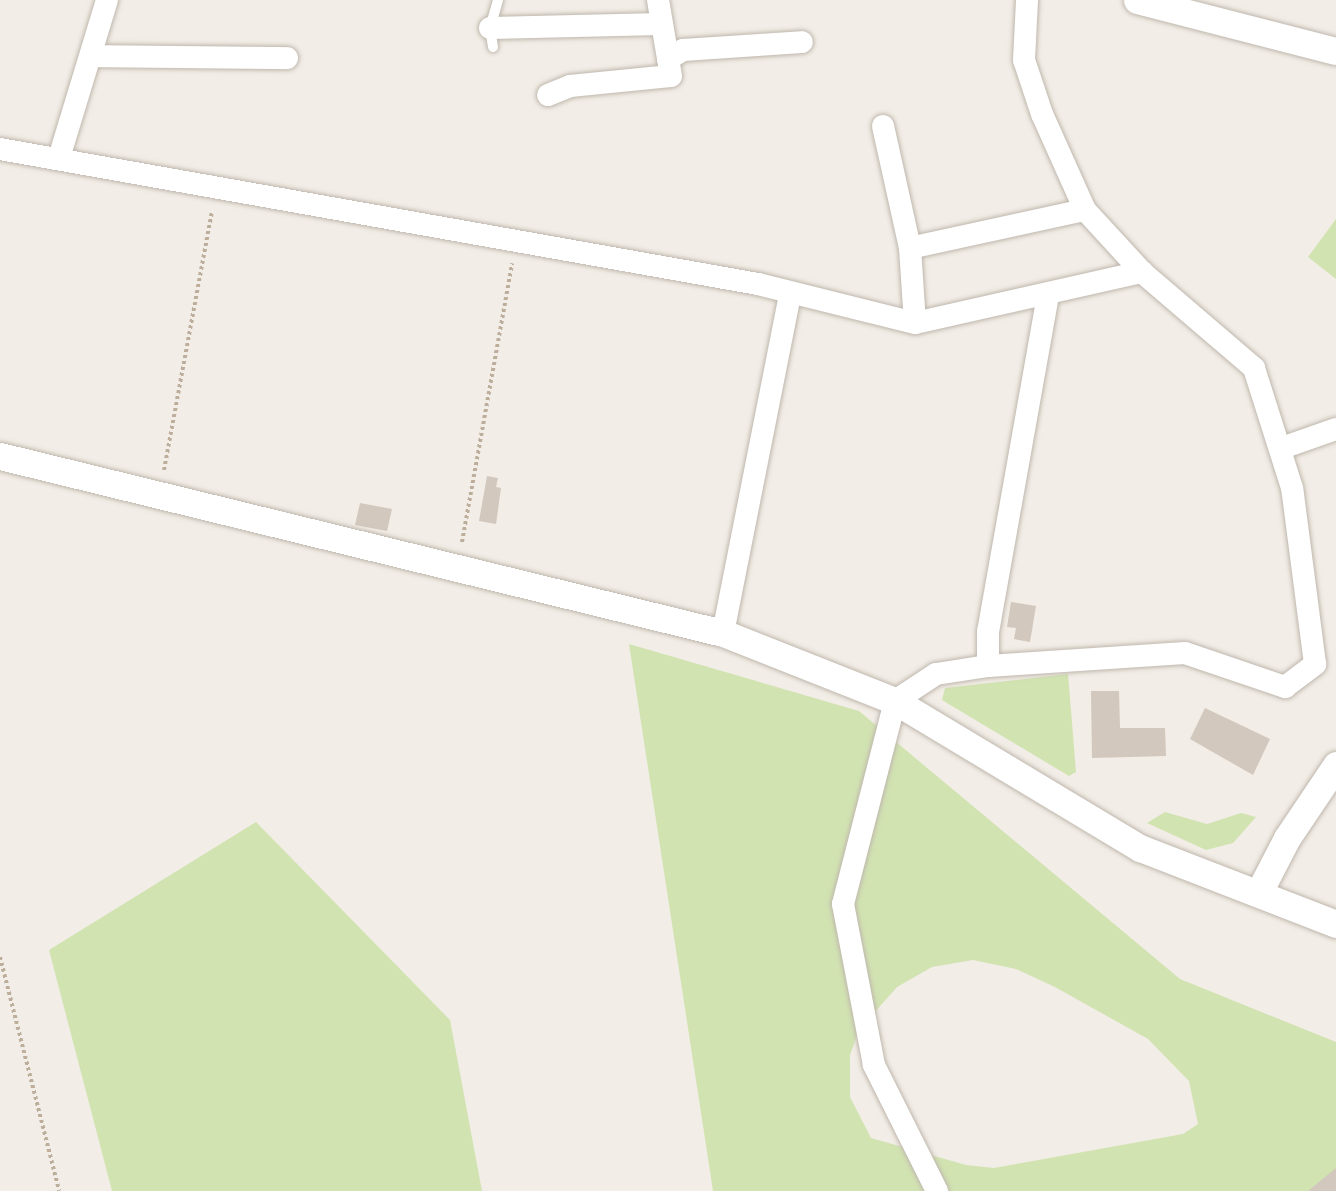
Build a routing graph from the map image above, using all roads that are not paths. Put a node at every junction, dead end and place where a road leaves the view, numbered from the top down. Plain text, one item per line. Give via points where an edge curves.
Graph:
1 (106, 0) edge
2 (498, 0) edge
3 (658, 0) edge
4 (1027, 0) edge
5 (1137, 0) edge
6 (661, 24) junction
7 (491, 38) joint
8 (802, 42) dead end
9 (1336, 51) edge
10 (91, 56) junction
11 (287, 58) dead end
12 (668, 59) junction
13 (548, 94) dead end
14 (883, 126) dead end
15 (0, 149) edge
16 (59, 158) junction
17 (1085, 210) junction
18 (910, 248) junction
19 (1142, 272) junction
20 (790, 294) junction
21 (1048, 294) junction
22 (915, 323) junction
23 (1336, 429) edge
24 (1282, 448) junction
25 (0, 456) edge
26 (723, 633) junction
27 (988, 666) junction
28 (895, 701) junction
29 (1336, 765) edge
30 (1259, 892) junction
31 (1336, 924) edge
32 (937, 1191) edge

1 - 10 street
2 - 7 lane
3 - 6 street
4 - 17 street via 1024,60 1042,114
5 - 9 street
6 - 7 street
6 - 12 street
8 - 12 street via 683,50
10 - 11 street
10 - 16 street
12 - 13 street via 671,76 570,86
14 - 18 street
15 - 16 street
16 - 20 street via 516,239
17 - 18 street
17 - 19 street
18 - 22 street
19 - 21 street
19 - 24 street via 1254,368
20 - 22 street
20 - 26 street
21 - 22 street
21 - 27 street via 988,632
23 - 24 street
24 - 27 street via 1315,664 1285,687 1185,653
25 - 26 street
26 - 28 street
27 - 28 street via 936,674
28 - 30 street via 1140,848
28 - 32 street via 843,904 874,1065
29 - 30 street via 1287,838
30 - 31 street

